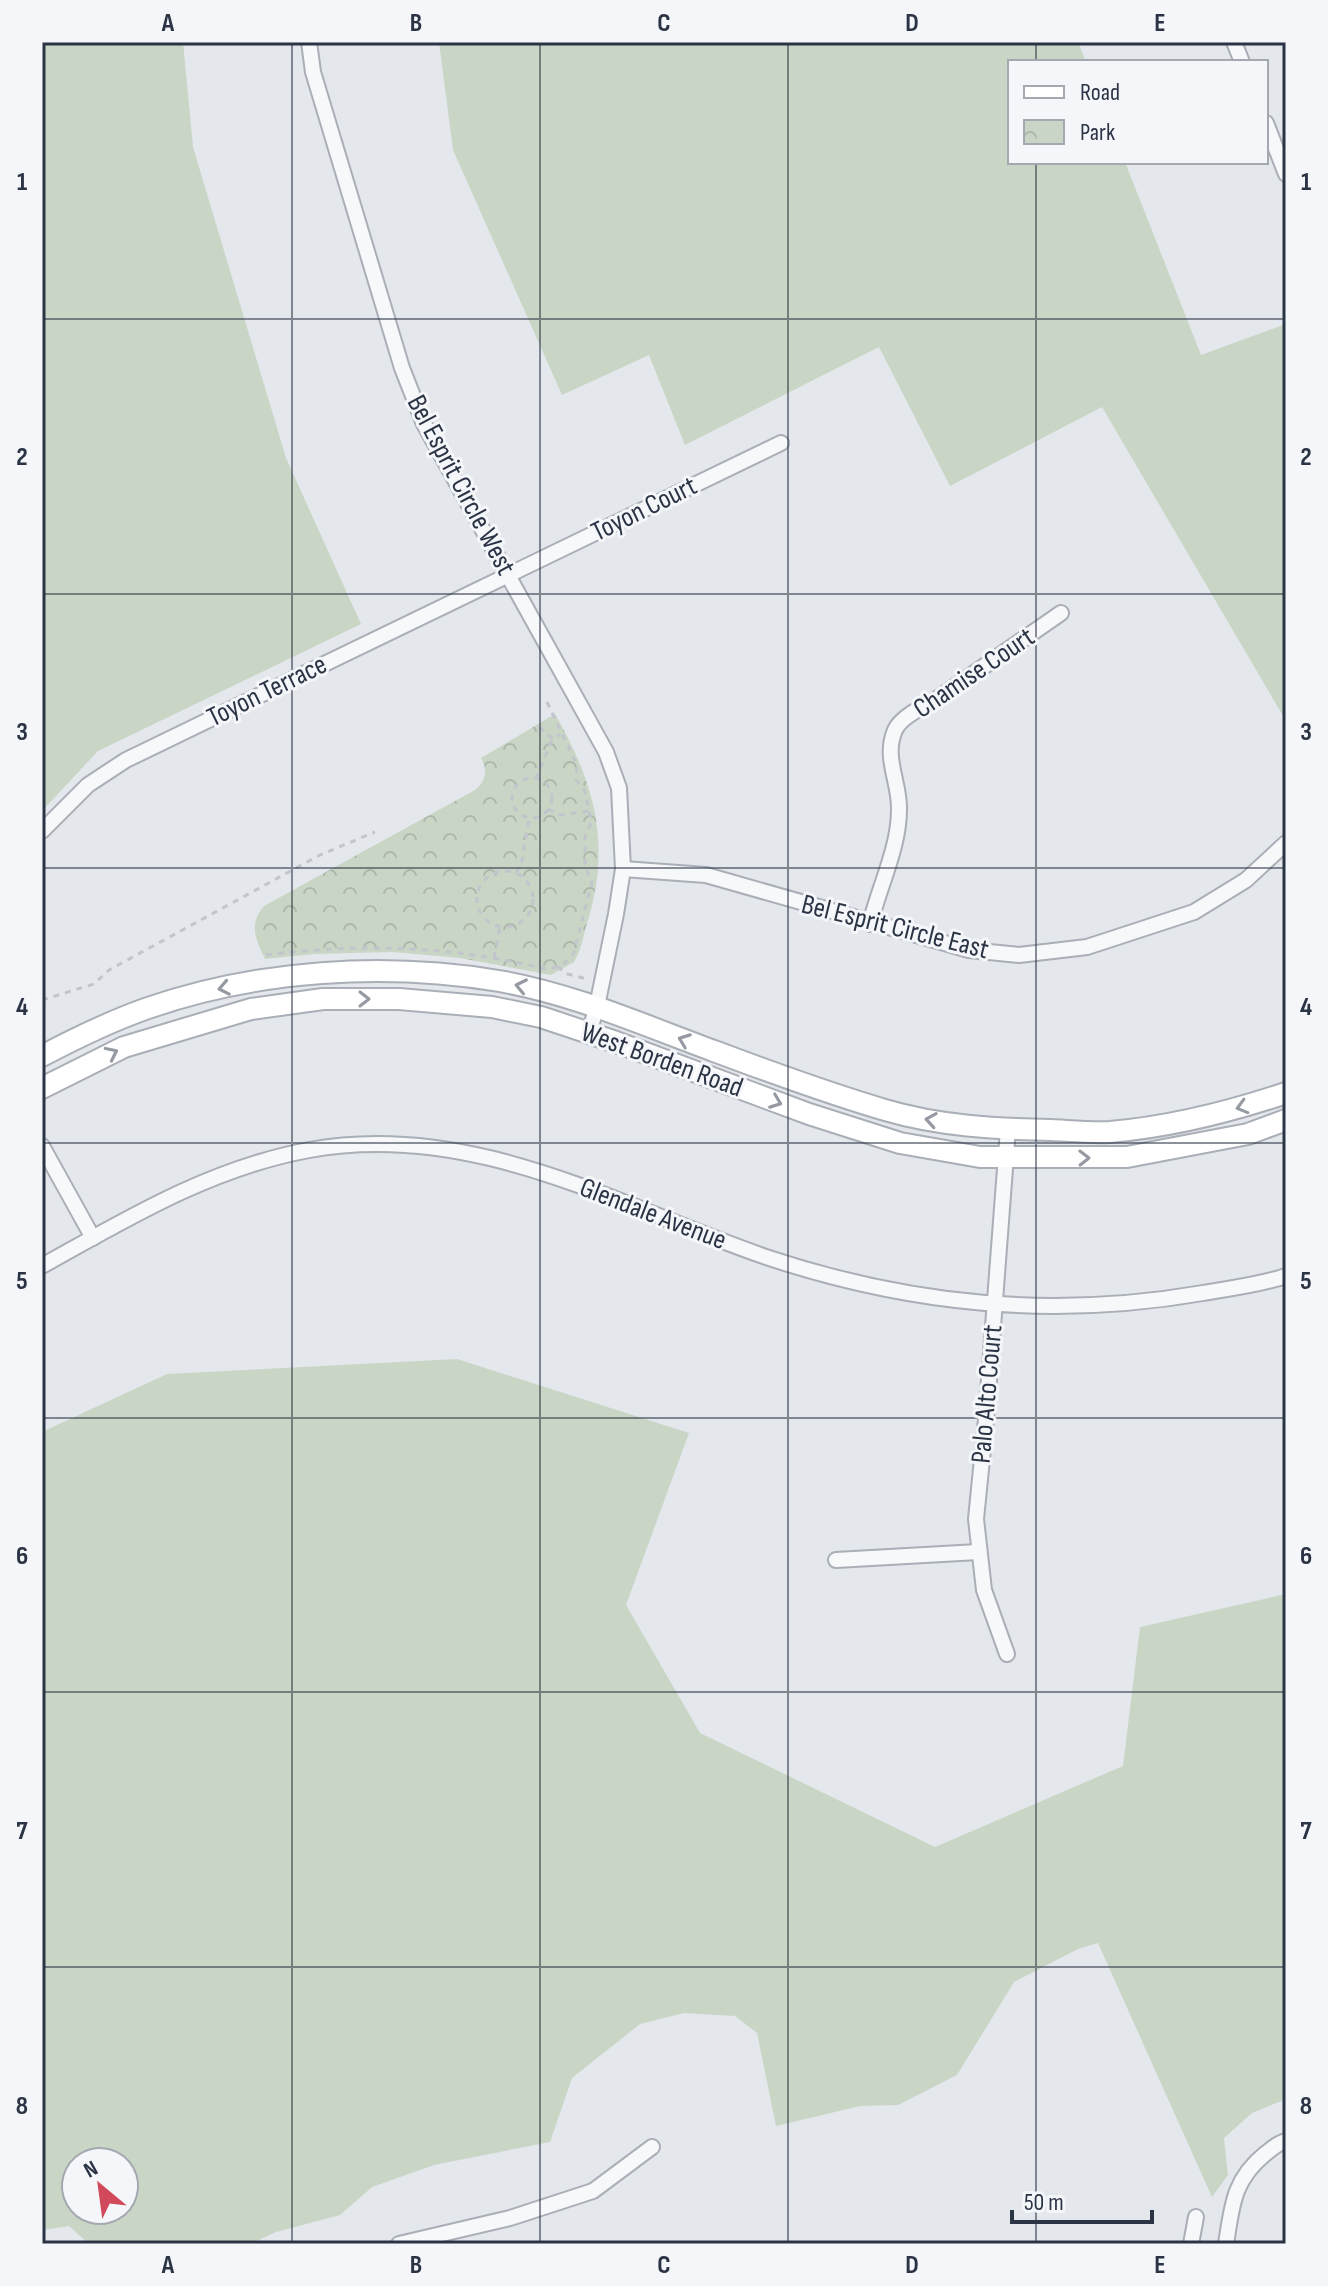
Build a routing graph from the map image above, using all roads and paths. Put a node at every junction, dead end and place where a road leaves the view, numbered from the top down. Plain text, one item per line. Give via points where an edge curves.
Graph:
1 (309, 42) edge
2 (1268, 128) edge
3 (1286, 174) edge
4 (781, 443) dead end
5 (508, 574) junction
6 (1061, 613) dead end
7 (546, 700) dead end
8 (539, 727) dead end
9 (561, 733) junction
10 (553, 739) junction
11 (536, 779) junction
12 (548, 809) junction
13 (589, 811) junction
14 (529, 817) junction
15 (42, 831) edge
16 (375, 832) dead end
17 (1286, 843) edge
18 (623, 869) junction
19 (516, 873) junction
20 (870, 924) junction
21 (500, 926) junction
22 (266, 955) dead end
23 (494, 958) junction
24 (42, 1000) edge
25 (597, 1006) junction
26 (589, 1033) junction
27 (42, 1056) edge
28 (42, 1088) edge
29 (1286, 1093) edge
30 (1286, 1120) edge
31 (1008, 1129) junction
32 (42, 1146) edge
33 (1006, 1159) junction
34 (93, 1238) junction
35 (42, 1266) edge
36 (1286, 1276) edge
37 (995, 1305) junction
38 (978, 1552) junction
39 (836, 1560) dead end
40 (1007, 1654) dead end
41 (1286, 2141) edge
42 (652, 2147) dead end
43 (1196, 2217) dead end
44 (399, 2244) edge
45 (1191, 2244) edge
46 (1226, 2244) edge

1 - 5 street, Bel Esprit Circle West via 313,72 402,368 424,424
2 - 3 street
4 - 5 street, Toyon Court
5 - 15 street, Toyon Terrace via 126,760 88,785
5 - 18 street, Bel Esprit Circle West via 606,752 619,788
6 - 20 street, Chamise Court via 895,728 889,756 899,809
7 - 9 path
8 - 10 path
9 - 10 path
9 - 13 path via 577,765 576,780 585,791
10 - 11 path
11 - 12 path via 550,790
11 - 14 path via 522,781 513,794 516,809
12 - 13 path via 561,815
12 - 14 path
13 - 23 path via 585,866 592,883 571,958 549,969
14 - 19 path
16 - 24 path via 320,855 109,970 94,984
17 - 20 street, Bel Esprit Circle East via 1246,880 1194,912 1087,947 1019,955 969,950
18 - 20 street, Bel Esprit Circle East via 706,875
18 - 25 street, Bel Esprit Circle West
19 - 21 path via 531,887 532,906 519,923
19 - 21 path via 494,873 479,888 481,913
21 - 23 path
22 - 23 path via 398,947
25 - 26 street, Bel Esprit Circle West
25 -> 27 main road, West Borden Road via 485,980 403,972 330,973 271,979 150,1007
31 -> 25 main road, West Borden Road via 886,1110
28 -> 26 main road, West Borden Road via 124,1047 251,1009 323,999 492,1007
26 -> 33 main road, West Borden Road via 900,1143
29 -> 31 main road, West Borden Road via 1212,1115 1108,1132
33 -> 30 main road, West Borden Road via 1127,1157 1248,1134
31 - 33 street, Palo Alto Court
32 - 34 street
33 - 37 street, Palo Alto Court
34 - 35 street, Glendale Avenue
34 - 37 street, Glendale Avenue via 192,1185 265,1160 311,1149 425,1146 482,1154 533,1169 766,1257 837,1278
36 - 37 street, Glendale Avenue via 1142,1304
37 - 38 street, Palo Alto Court via 976,1519
38 - 39 street
38 - 40 street, Palo Alto Court via 984,1590
41 - 46 street via 1250,2167 1234,2195
42 - 44 street via 593,2191 510,2218
43 - 45 street

